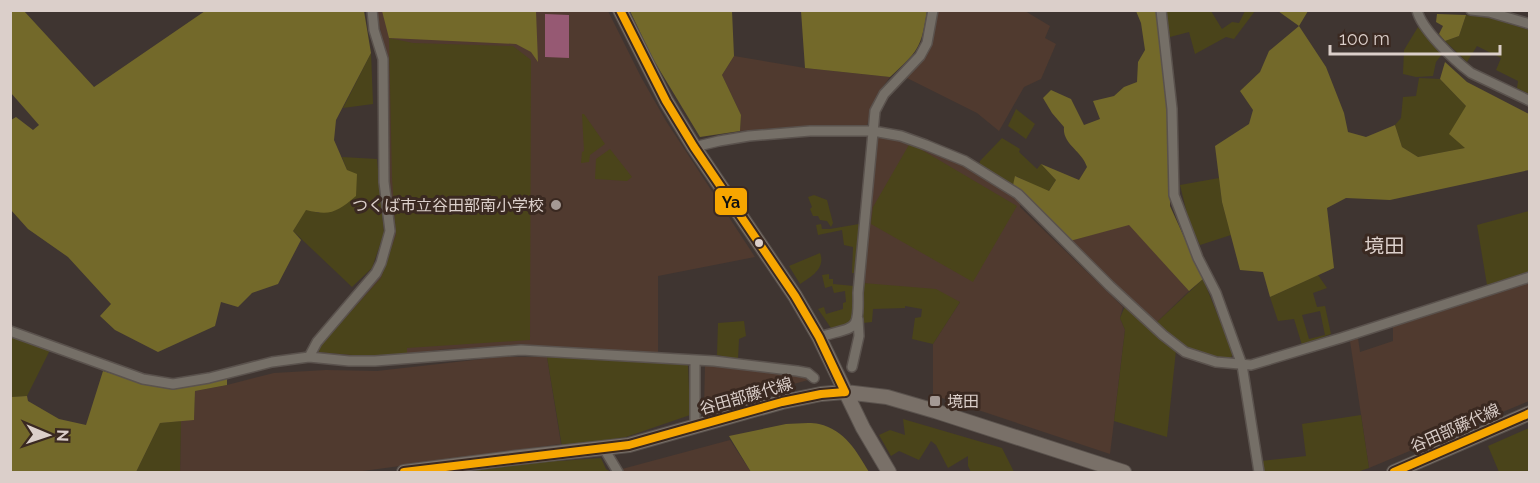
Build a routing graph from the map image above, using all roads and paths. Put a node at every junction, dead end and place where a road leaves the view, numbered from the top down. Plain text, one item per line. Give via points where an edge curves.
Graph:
1 (372, 10) edge
2 (620, 10) edge
3 (933, 10) edge
4 (1161, 10) edge
5 (1417, 10) edge
6 (1471, 10) edge
7 (1530, 24) edge
8 (1530, 101) edge
9 (873, 131) junction
10 (694, 147) junction
11 (1530, 278) edge
12 (858, 319) junction
13 (10, 331) edge
14 (819, 337) junction
15 (309, 357) junction
16 (694, 360) junction
17 (1242, 365) junction
18 (852, 367) dead end
19 (814, 378) dead end
20 (845, 392) junction
21 (1530, 413) edge
22 (695, 428) junction
23 (603, 447) junction
24 (404, 472) edge
25 (618, 472) edge
26 (889, 472) edge
27 (1124, 472) edge
28 (1259, 472) edge
29 (1394, 472) edge

1 - 15 street via 382,59 384,173 390,231 376,273 317,342
2 - 10 main road via 650,74
3 - 9 street via 927,43 920,56 884,94 875,111
4 - 17 street via 1172,110 1174,195
5 - 8 street via 1422,24 1463,67
6 - 7 street
9 - 10 street via 787,132
9 - 12 street
9 - 17 street via 926,145 1006,184 1174,344 1199,357
10 - 14 main road
11 - 17 street
12 - 14 street via 852,327
12 - 18 street via 860,336
13 - 15 street via 143,379 173,384
14 - 20 main road
15 - 16 street via 375,361 521,350
16 - 19 street via 797,371
16 - 22 street
17 - 28 street
20 - 22 main road, 谷田部藤代線 via 782,402
20 - 26 main road
20 - 27 main road, 谷田部藤代線 via 887,397
21 - 29 main road, 谷田部藤代線
22 - 23 main road, 谷田部藤代線 via 629,446
23 - 24 main road, 谷田部藤代線
23 - 25 street

